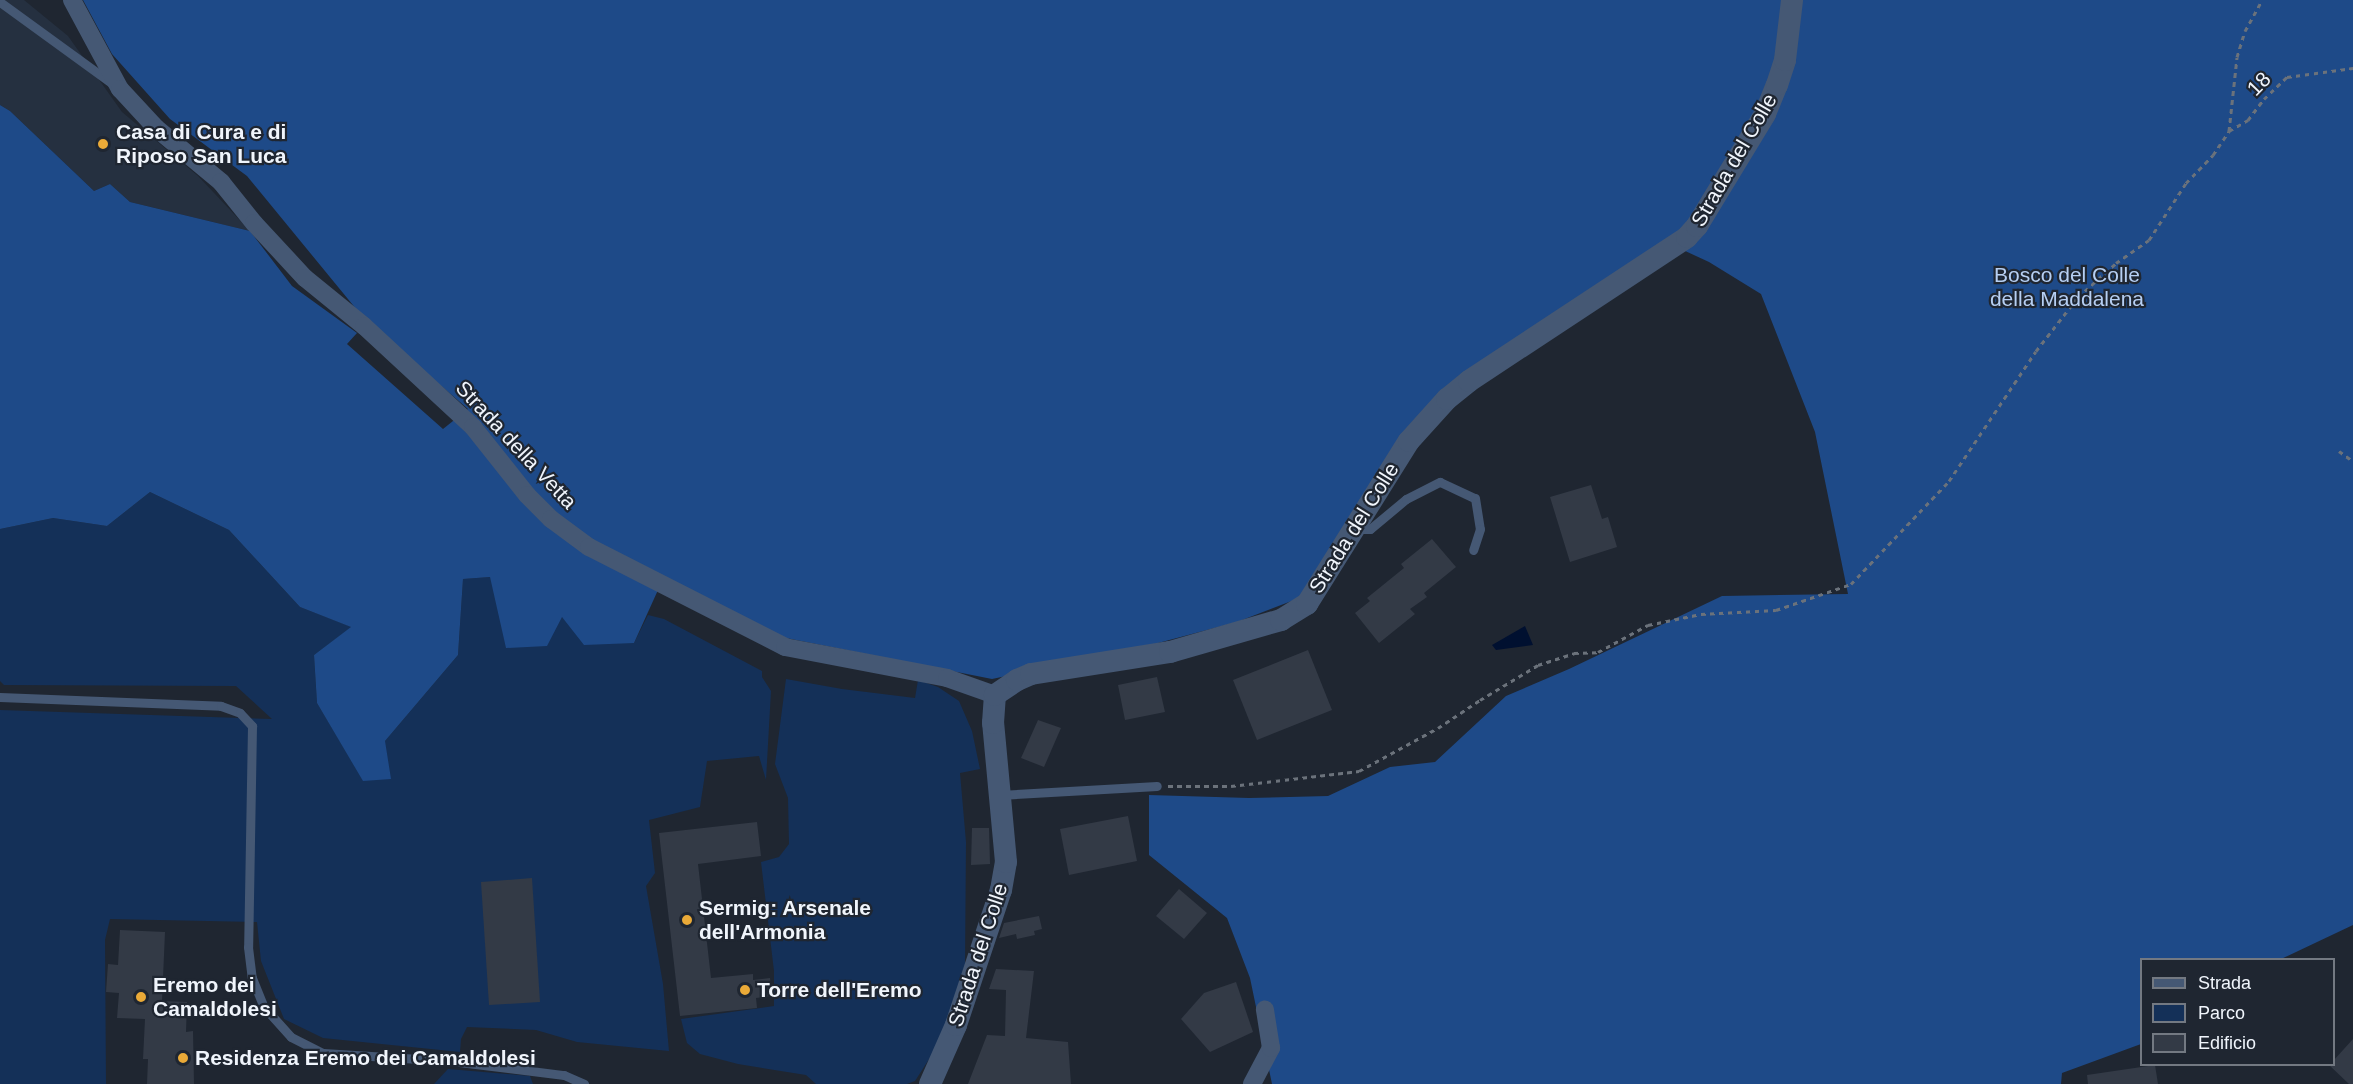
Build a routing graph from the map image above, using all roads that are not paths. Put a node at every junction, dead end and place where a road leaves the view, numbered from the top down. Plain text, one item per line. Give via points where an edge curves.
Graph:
1 (72, 0) edge
2 (1792, 0) edge
3 (0, 2) edge
4 (120, 89) junction
5 (1354, 529) junction
6 (1473, 550) dead end
7 (995, 695) junction
8 (0, 697) edge
9 (1157, 786) road end
10 (1000, 795) junction
11 (1265, 1009) dead end
12 (584, 1084) edge
13 (930, 1084) edge
14 (1252, 1084) edge

1 - 4 street, Strada della Vetta
2 - 5 street, Strada del Colle via 1785,60 1765,114 1697,226 1687,237 1447,399 1409,441
3 - 4 lane
4 - 7 street, Strada della Vetta via 156,128 221,182 305,278 473,427 551,519 589,547 785,647 947,678
5 - 6 lane via 1370,529 1406,499 1440,482 1475,498 1480,529
5 - 7 street, Strada del Colle via 1307,604 1281,620 1170,652 1031,674
7 - 10 street, Strada del Colle via 993,723
8 - 12 lane via 221,706 240,714 252,726 248,947 252,978 264,1007 291,1037 323,1053 451,1061 564,1075
9 - 10 lane
10 - 13 street, Strada del Colle via 1006,862 1001,890 956,1025
11 - 14 street via 1272,1048

